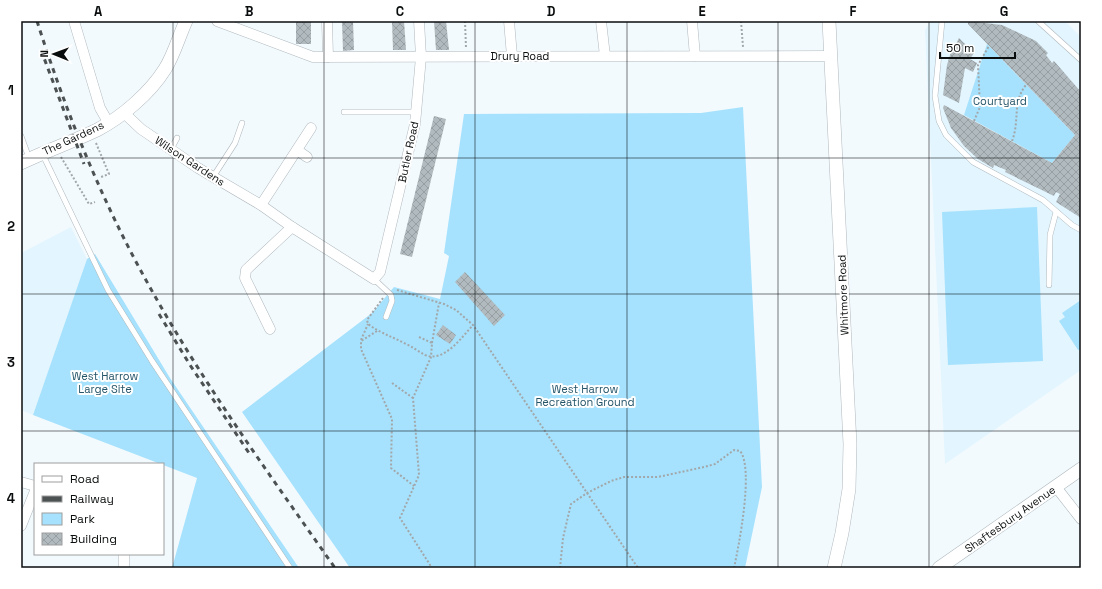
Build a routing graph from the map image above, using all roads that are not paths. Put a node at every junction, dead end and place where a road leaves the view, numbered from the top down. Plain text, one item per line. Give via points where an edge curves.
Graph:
1 (74, 21) edge
2 (186, 21) edge
3 (216, 21) edge
4 (327, 21) edge
5 (419, 21) edge
6 (509, 21) edge
7 (601, 21) edge
8 (692, 21) edge
9 (829, 21) edge
10 (942, 21) edge
11 (1038, 21) edge
12 (512, 56) junction
13 (604, 56) junction
14 (695, 56) junction
15 (830, 56) junction
16 (328, 57) junction
17 (422, 57) junction
18 (1081, 60) edge
19 (123, 112) junction
20 (344, 112) dead end
21 (417, 112) junction
22 (108, 122) junction
23 (242, 123) dead end
24 (311, 128) dead end
25 (21, 136) edge
26 (177, 138) dead end
27 (171, 149) junction
28 (297, 150) junction
29 (41, 152) junction
30 (307, 157) dead end
31 (25, 161) edge
32 (213, 177) junction
33 (261, 205) junction
34 (1056, 212) junction
35 (292, 227) junction
36 (1081, 230) edge
37 (374, 279) junction
38 (1048, 285) dead end
39 (386, 317) dead end
40 (270, 329) dead end
41 (1081, 469) edge
42 (21, 482) edge
43 (34, 486) edge
44 (1056, 487) junction
45 (34, 493) edge
46 (1081, 519) edge
47 (21, 526) edge
48 (124, 555) edge
49 (124, 568) edge
50 (290, 568) edge
51 (834, 568) edge
52 (939, 568) edge

1 - 22 street via 100,108
2 - 19 street, The Gardens via 166,68 153,85
3 - 16 street, Drury Road via 300,53
4 - 16 street
5 - 17 street, Butler Road
6 - 12 street
7 - 13 street
8 - 14 street
9 - 15 street, Whitmore Road
10 - 34 lane via 935,96 939,120 946,135 973,162 1043,200
11 - 18 lane
12 - 13 street, Drury Road
12 - 17 street, Drury Road
13 - 14 street, Drury Road
14 - 15 street, Drury Road
15 - 51 street, Whitmore Road via 850,444 849,489
16 - 17 street, Drury Road
17 - 21 street, Butler Road
19 - 22 street, The Gardens
19 - 27 street, Wilson Gardens via 141,129
20 - 21 lane
21 - 37 street, Butler Road via 380,272
22 - 29 street, The Gardens via 98,129
23 - 32 lane via 235,143
24 - 28 street
25 - 31 lane
26 - 27 lane
27 - 32 street, Wilson Gardens
28 - 30 street
28 - 33 street
29 - 31 street, The Gardens
29 - 50 lane via 108,290 152,361
32 - 33 street, Wilson Gardens
33 - 35 street, Wilson Gardens
34 - 36 lane
34 - 38 lane via 1050,234
35 - 37 street, Wilson Gardens
35 - 40 street via 246,270 245,278
37 - 39 lane via 391,295 392,301
41 - 44 street, Shaftesbury Avenue
42 - 43 street
44 - 46 street
44 - 52 street, Shaftesbury Avenue
45 - 47 street
48 - 49 street

